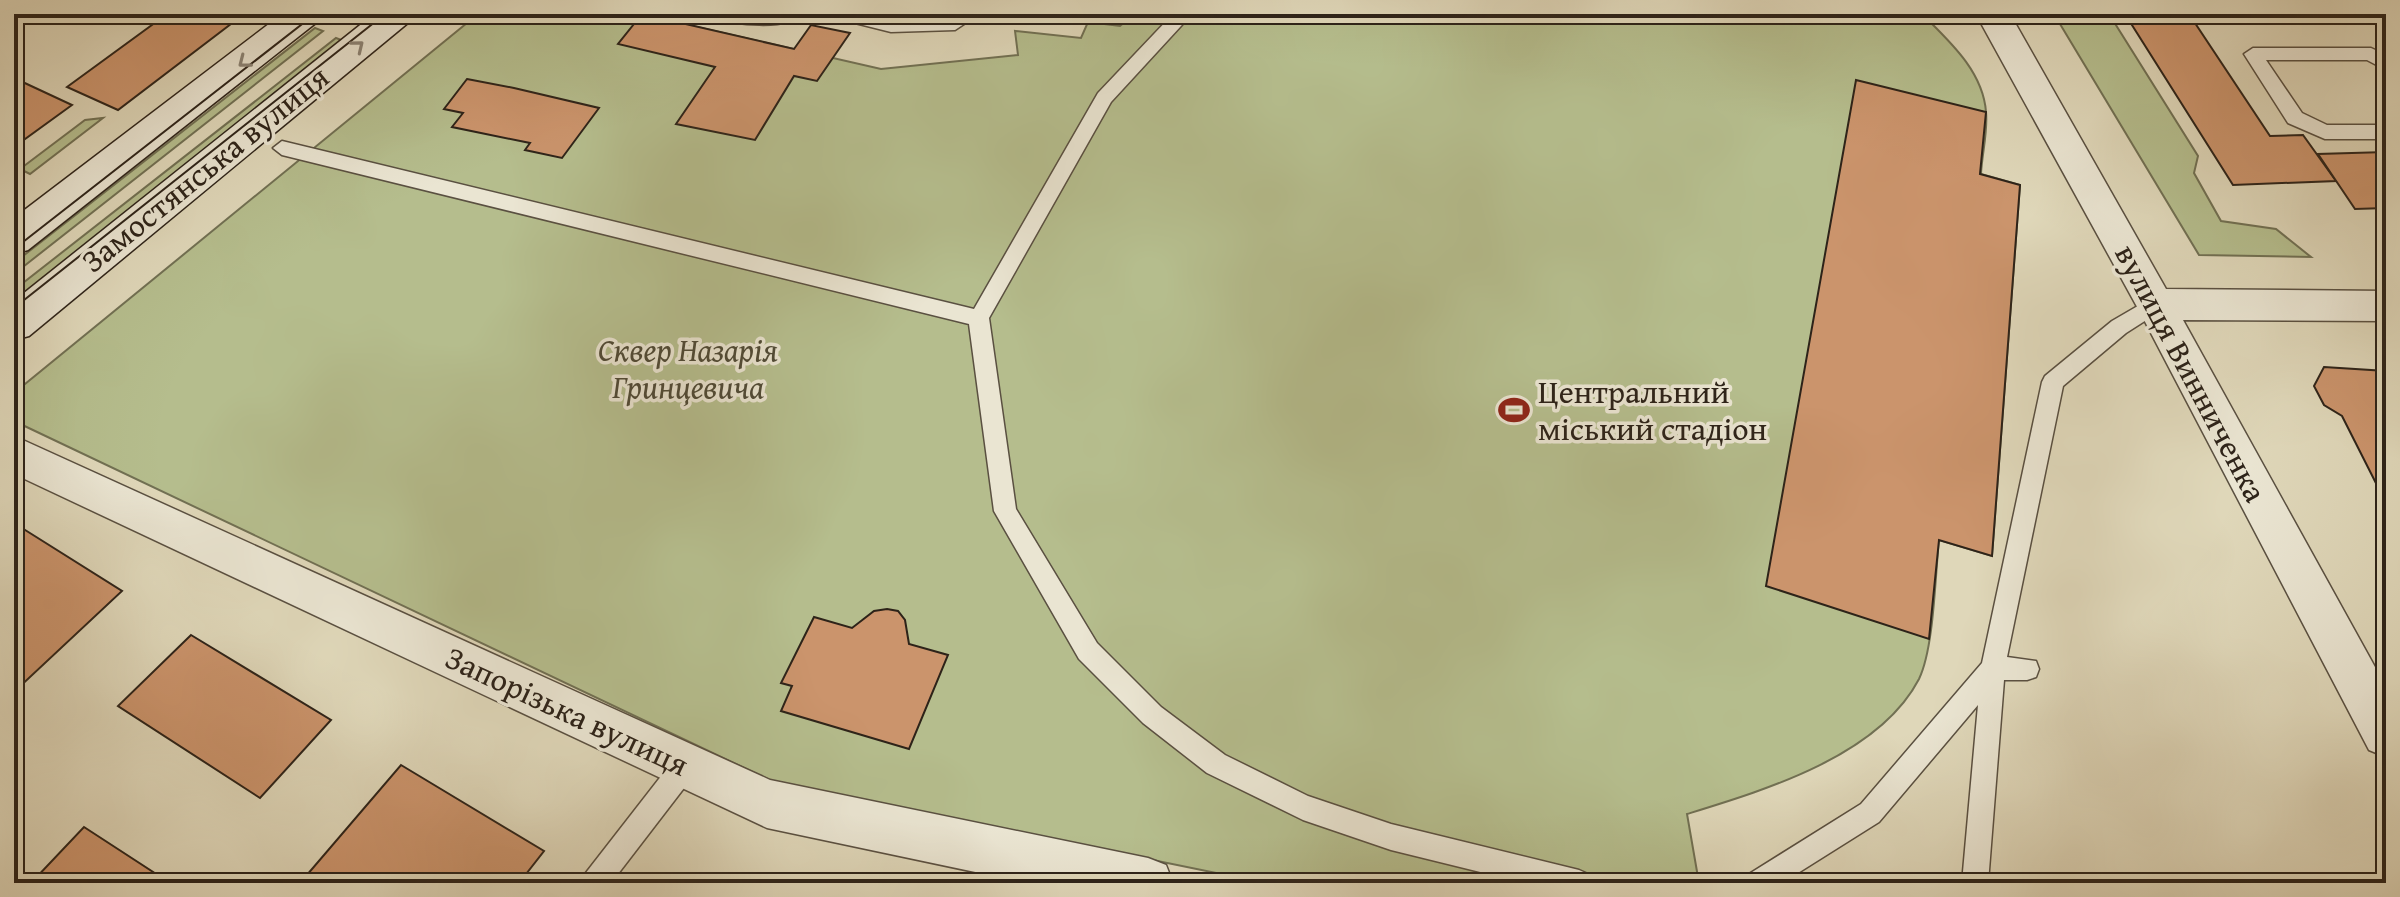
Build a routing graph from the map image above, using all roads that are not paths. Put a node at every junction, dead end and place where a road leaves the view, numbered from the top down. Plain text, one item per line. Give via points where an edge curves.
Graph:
1 (305, 14) edge
2 (397, 14) edge
3 (718, 14) edge
4 (795, 14) edge
5 (841, 14) edge
6 (1183, 14) edge
7 (1993, 14) edge
8 (955, 24) dead end
9 (2386, 64) edge
10 (2386, 132) edge
11 (282, 148) dead end
12 (14, 239) edge
13 (2155, 304) junction
14 (2386, 306) edge
15 (979, 318) junction
16 (14, 324) edge
17 (14, 454) edge
18 (1993, 668) junction
19 (2027, 669) dead end
20 (2386, 734) edge
21 (685, 766) junction
22 (1042, 872) edge
23 (594, 883) edge
24 (1148, 883) edge
25 (1579, 883) edge
26 (1758, 883) edge
27 (1975, 883) edge

1 -> 12 main road, Замостянська вулиця
16 -> 2 main road, Замостянська вулиця
3 - 4 lane via 745,20
5 - 8 lane via 891,26
6 - 15 lane via 1104,98
7 - 13 street, вулиця Винниченка
9 - 10 lane via 2371,54 2253,54 2295,118 2325,132
11 - 15 lane
13 - 14 street
13 - 18 lane via 2053,382
13 - 20 street, вулиця Винниченка
15 - 25 lane via 1005,511 1088,651 1152,715 1216,764 1303,807 1391,837
17 - 21 street, Запорізька вулиця
18 - 19 lane
18 - 26 lane via 1870,813
18 - 27 lane
21 - 22 street, Запорізька вулиця via 767,804
21 - 23 lane
22 - 24 street, Запорізька вулиця

